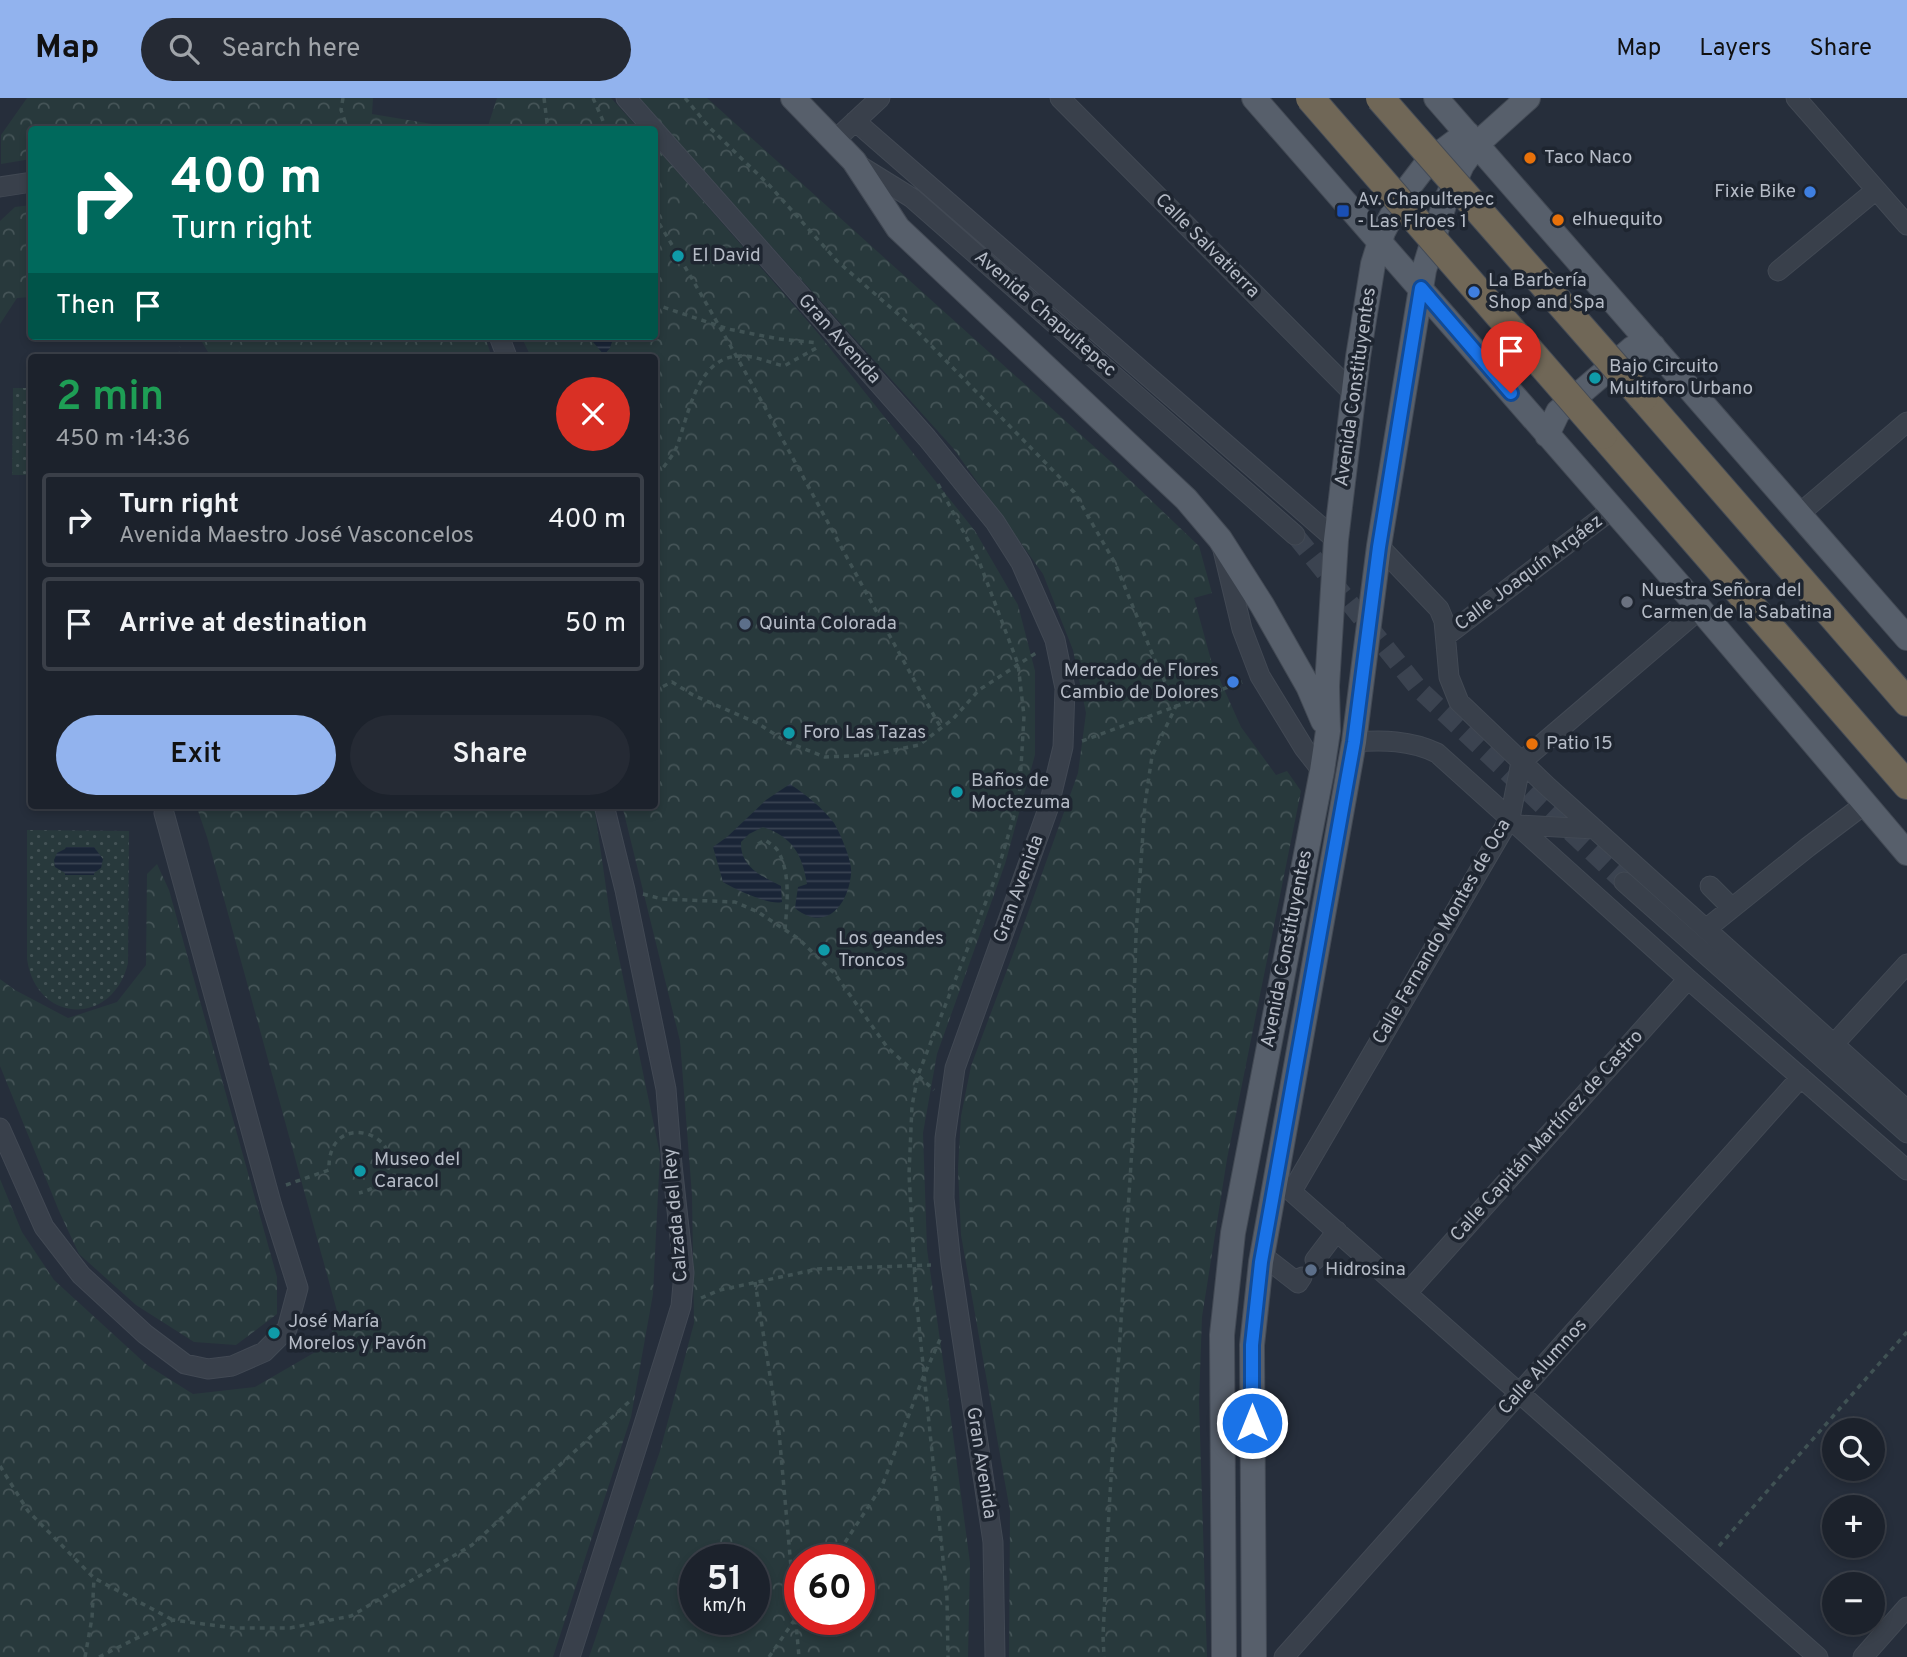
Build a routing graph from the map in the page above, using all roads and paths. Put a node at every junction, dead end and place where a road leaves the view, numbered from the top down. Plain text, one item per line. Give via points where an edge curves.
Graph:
1 (343, 98) edge
2 (544, 98) edge
3 (593, 98) edge
4 (626, 98) edge
5 (793, 98) edge
6 (880, 98) edge
7 (1060, 98) edge
8 (1254, 98) edge
9 (1310, 98) edge
10 (1380, 98) edge
11 (1436, 98) edge
12 (1528, 98) edge
13 (1796, 98) edge
14 (855, 121) junction
15 (347, 126) edge
16 (548, 126) edge
17 (605, 126) edge
18 (651, 126) edge
19 (658, 134) edge
20 (1472, 139) junction
21 (834, 141) junction
22 (854, 162) junction
23 (28, 183) edge
24 (0, 187) edge
25 (1877, 190) junction
26 (658, 222) edge
27 (1907, 225) edge
28 (1379, 242) junction
29 (1778, 271) dead end
30 (1421, 288) junction
31 (658, 304) edge
32 (721, 326) junction
33 (1653, 346) junction
34 (181, 347) dead end
35 (180, 354) edge
36 (738, 356) junction
37 (1353, 393) junction
38 (1907, 422) edge
39 (1547, 435) junction
40 (658, 469) edge
41 (933, 476) dead end
42 (1613, 509) junction
43 (1799, 514) junction
44 (1295, 535) tunnel mouth
45 (1220, 539) junction
46 (1336, 540) junction
47 (1379, 547) junction
48 (1700, 608) junction
49 (1905, 631) edge
50 (1446, 636) junction
51 (1055, 640) junction
52 (1018, 664) junction
53 (1260, 676) junction
54 (658, 689) edge
55 (1907, 702) edge
56 (941, 728) junction
57 (1328, 731) junction
58 (1354, 742) junction
59 (1063, 747) junction
60 (1521, 762) junction
61 (1322, 771) junction
62 (1907, 785) edge
63 (1865, 804) junction
64 (605, 809) edge
65 (164, 813) dead end
66 (1514, 822) junction
67 (1595, 829) junction
68 (758, 844) dead end
69 (1907, 853) edge
70 (1624, 882) tunnel mouth
71 (1710, 886) dead end
72 (625, 890) junction
73 (1731, 907) junction
74 (1706, 929) junction
75 (785, 930) junction
76 (1907, 964) edge
77 (1688, 979) junction
78 (1834, 1044) junction
79 (918, 1075) junction
80 (1801, 1077) junction
81 (949, 1103) junction
82 (1907, 1110) edge
83 (0, 1128) edge
84 (1907, 1133) edge
85 (1907, 1170) edge
86 (299, 1180) dead end
87 (1284, 1184) junction
88 (359, 1193) dead end
89 (1337, 1231) junction
90 (1262, 1255) junction
91 (1315, 1260) dead end
92 (951, 1264) junction
93 (915, 1266) junction
94 (1302, 1277) dead end
95 (755, 1282) junction
96 (1407, 1293) junction
97 (957, 1302) junction
98 (681, 1306) junction
99 (1907, 1332) edge
100 (925, 1375) junction
101 (1520, 1392) junction
102 (631, 1399) dead end
103 (0, 1466) edge
104 (789, 1544) edge
105 (844, 1544) edge
106 (1708, 1558) junction
107 (94, 1578) junction
108 (1907, 1607) edge
109 (173, 1620) junction
110 (784, 1635) edge
111 (797, 1635) edge
112 (1224, 1651) edge
113 (85, 1657) edge
114 (99, 1657) edge
115 (570, 1657) edge
116 (769, 1657) edge
117 (799, 1657) edge
118 (948, 1657) edge
119 (995, 1657) edge
120 (1254, 1657) edge
121 (1284, 1657) edge
122 (1818, 1657) edge
123 (1863, 1657) edge

1 - 15 path via 341,110
2 - 16 path
3 - 17 path
4 - 18 street, Gran Avenida
5 - 21 main road, Avenida Chapultepec
6 - 14 street
7 - 37 street, Calle Salvatierra
8 - 28 main road
9 - 62 highway, bridge
10 - 55 highway, bridge
11 - 20 main road
12 - 20 main road
13 - 25 street
14 - 21 street
14 - 46 street, Avenida Chapultepec
19 - 51 street, Gran Avenida via 927,438 995,522 1021,563
20 - 28 main road, Avenida Constituyentes via 1428,162 1390,215
20 - 30 main road, Avenida Constituyentes via 1444,205
20 - 33 main road
21 - 22 main road, Avenida Chapultepec
22 - 44 street, Avenida Chapultepec via 912,198
22 - 45 main road via 898,228 1186,499
23 - 24 street
25 - 27 street
25 - 29 street
26 - 32 path
28 - 30 main road
28 - 37 main road, Avenida Constituyentes
30 - 39 main road
30 - 47 main road, Avenida Constituyentes
31 - 32 path
32 - 36 path
32 - 36 path via 824,343 784,366
33 - 39 main road via 1633,348 1558,412
33 - 43 main road
34 - 35 path
36 - 40 path via 721,360 708,371 693,396 677,449
36 - 56 path
37 - 46 main road, Avenida Constituyentes
38 - 43 street
39 - 42 main road
41 - 52 path via 979,561
42 - 48 main road
42 - 50 street, Calle Joaquín Argáez
43 - 49 main road
45 - 53 street via 1242,629
45 - 57 main road via 1262,605
46 - 57 main road, Avenida Constituyentes
47 - 50 street via 1438,609
47 - 58 main road, Avenida Constituyentes
48 - 60 street
48 - 63 main road
50 - 60 street via 1449,677 1459,702
51 - 52 path
51 - 59 street, Gran Avenida via 1065,688
52 - 56 path via 979,690
52 - 79 path via 1024,716 1018,801 996,876
53 - 59 path
53 - 61 street
54 - 56 path via 672,682 825,757 919,745
57 - 61 main road, Avenida Constituyentes
58 - 66 street via 1406,742 1437,752
58 - 87 main road, Avenida Constituyentes
59 - 81 street, Gran Avenida via 1048,809 955,1068
60 - 66 street, Calle Fernando Montes de Oca
60 - 67 street
61 - 112 main road, Avenida Constituyentes via 1233,1233 1222,1335
63 - 69 main road
63 - 73 street
64 - 72 street, Calzada del Rey
65 - 83 street via 298,1288 286,1329 264,1352 232,1366 208,1369 185,1364 81,1275 51,1237
66 - 67 street
66 - 77 street
66 - 87 street, Calle Fernando Montes de Oca
67 - 74 street
68 - 75 path via 765,840 777,849 785,870
70 - 84 street
71 - 73 street
72 - 75 path via 662,899 735,902
72 - 98 street, Calzada del Rey via 666,1089 684,1273
73 - 74 street
74 - 78 street
75 - 79 path via 835,974 887,1047
76 - 78 street
77 - 80 street
77 - 96 street, Calle Capitán Martínez de Castro
78 - 82 street
79 - 81 path
79 - 93 path via 909,1174
80 - 85 street
80 - 101 street, Calle Alumnos
81 - 92 street, Gran Avenida via 944,1198
86 - 88 path via 329,1170 328,1156 335,1141 350,1132 365,1132 379,1139 388,1152 389,1168 381,1182
87 - 89 street
87 - 90 main road, Avenida Constituyentes
89 - 91 street
89 - 96 street
90 - 94 street via 1298,1283
90 - 120 main road, Avenida Constituyentes via 1252,1345
92 - 93 path
92 - 97 street, Gran Avenida
93 - 95 path via 818,1269
93 - 100 path
95 - 98 path
95 - 104 path via 779,1432
96 - 101 street
97 - 100 path
97 - 119 street, Gran Avenida via 993,1542
98 - 115 street, Calzada del Rey
99 - 106 path
100 - 105 path via 882,1486
100 - 118 path via 947,1598
101 - 106 street
101 - 121 street, Calle Alumnos
102 - 109 path via 472,1545 351,1616 290,1628 234,1628
103 - 107 path via 28,1511
106 - 122 street
107 - 109 path
107 - 113 path
108 - 123 street
109 - 114 path
110 - 116 path
111 - 117 path
112 - 120 street

